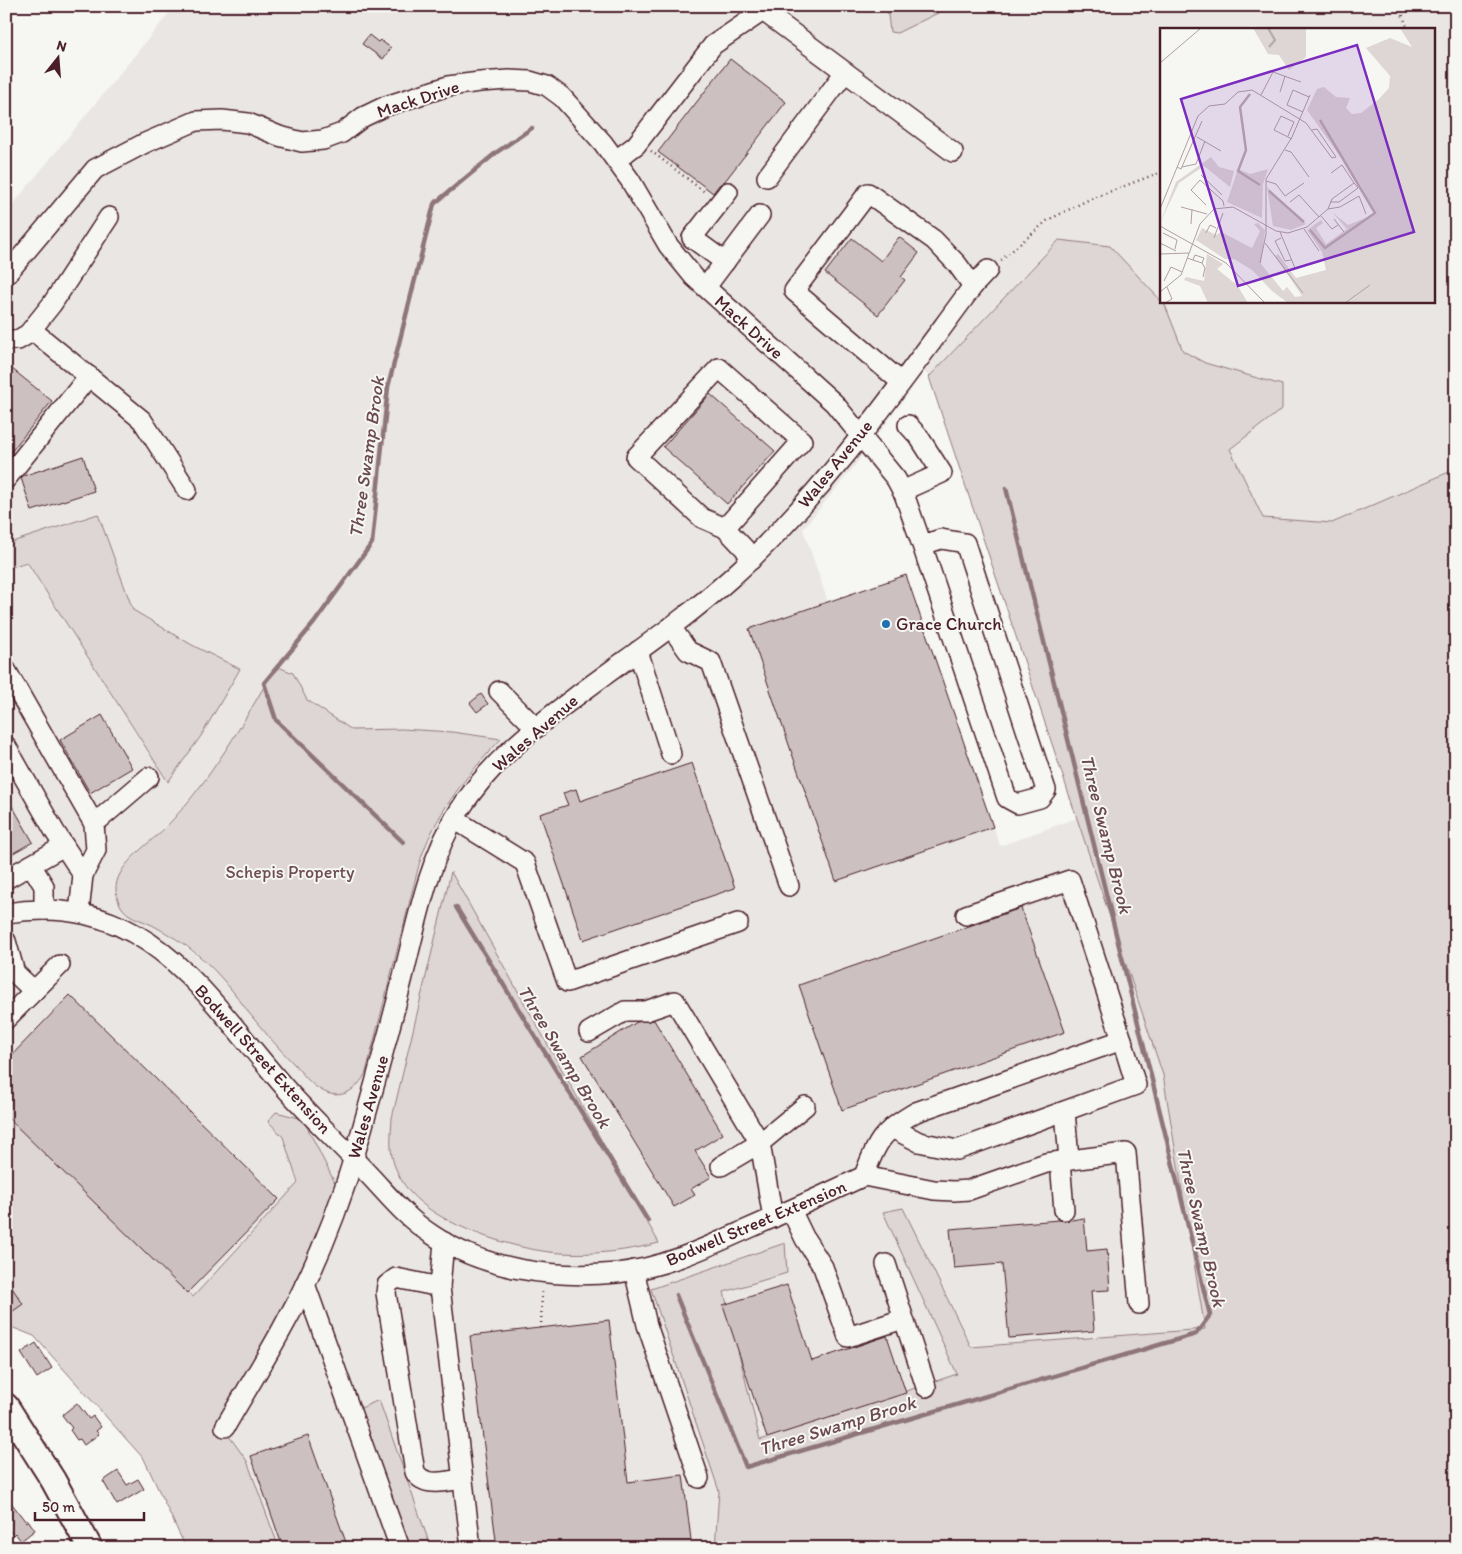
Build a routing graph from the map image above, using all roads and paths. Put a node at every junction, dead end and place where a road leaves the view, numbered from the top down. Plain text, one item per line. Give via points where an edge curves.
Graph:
1 (1398, 6) edge
2 (1408, 28) edge
3 (845, 72) junction
4 (638, 141) junction
5 (953, 152) dead end
6 (616, 160) junction
7 (1160, 172) edge
8 (767, 177) dead end
9 (723, 198) joint
10 (760, 216) dead end
11 (109, 217) dead end
12 (725, 262) junction
13 (988, 270) joint
14 (6, 275) edge
15 (973, 286) junction
16 (706, 288) junction
17 (32, 330) junction
18 (6, 340) edge
19 (89, 376) junction
20 (901, 382) junction
21 (908, 425) dead end
22 (861, 435) junction
23 (6, 479) edge
24 (187, 490) dead end
25 (902, 492) junction
26 (726, 528) junction
27 (922, 545) junction
28 (751, 560) junction
29 (671, 627) junction
30 (638, 651) junction
31 (6, 670) edge
32 (499, 691) dead end
33 (536, 728) junction
34 (6, 746) edge
35 (671, 754) dead end
36 (149, 777) dead end
37 (454, 820) junction
38 (94, 824) junction
39 (64, 846) junction
40 (31, 865) junction
41 (83, 875) junction
42 (6, 879) edge
43 (789, 886) dead end
44 (44, 910) junction
45 (6, 912) edge
46 (79, 913) junction
47 (966, 915) dead end
48 (738, 923) dead end
49 (6, 941) edge
50 (60, 964) dead end
51 (10, 977) edge
52 (34, 991) junction
53 (6, 1019) edge
54 (589, 1032) dead end
55 (1122, 1040) junction
56 (805, 1106) dead end
57 (1065, 1111) junction
58 (892, 1128) junction
59 (760, 1143) junction
60 (354, 1159) junction
61 (1064, 1160) junction
62 (721, 1166) dead end
63 (864, 1176) junction
64 (791, 1210) junction
65 (1064, 1210) dead end
66 (773, 1218) junction
67 (444, 1242) junction
68 (886, 1264) dead end
69 (634, 1270) junction
70 (543, 1272) junction
71 (305, 1284) junction
72 (440, 1286) junction
73 (1139, 1304) dead end
74 (903, 1319) junction
75 (541, 1328) dead end
76 (926, 1387) dead end
77 (6, 1406) edge
78 (225, 1427) dead end
79 (699, 1478) dead end
80 (462, 1479) junction
81 (90, 1548) edge
82 (400, 1548) edge
83 (470, 1548) edge

1 - 2 path
3 - 4 street via 762,11 713,45
3 - 5 street
3 - 8 street
4 - 6 street
4 - 9 path
6 - 14 street, Mack Drive via 562,97 547,86 530,81 448,86 386,106 363,117 342,133 323,140 302,142 248,124 196,121 94,169
6 - 16 street, Mack Drive via 668,245
7 - 13 path via 1088,200 1048,220
9 - 12 street via 692,238
10 - 12 street
11 - 17 street
12 - 16 street
13 - 15 street, Wales Avenue
15 - 20 street, Wales Avenue
15 - 20 street via 934,240 868,193 794,292
16 - 22 street, Mack Drive via 834,403
17 - 18 street via 24,338
17 - 19 street
19 - 23 street
19 - 24 street via 142,420
20 - 22 street, Wales Avenue
21 - 25 street via 942,474
22 - 25 street, Mack Drive via 887,466
22 - 28 street, Wales Avenue
25 - 27 street, Mack Drive
26 - 26 street via 702,518 636,457 719,368 802,441
26 - 28 street
27 - 27 street, Mack Drive via 1007,798 1018,804 1040,798 1046,790 965,543 941,539
28 - 29 street, Wales Avenue
29 - 30 street, Wales Avenue
29 - 43 street via 688,651 711,662
30 - 33 street, Wales Avenue
30 - 35 street
31 - 38 street
32 - 33 street
33 - 37 street, Wales Avenue via 504,756 468,798
34 - 39 street
36 - 38 street
37 - 48 street via 525,863 567,982
37 - 60 street, Wales Avenue via 431,870
38 - 41 street via 96,850
39 - 40 street
39 - 41 street
40 - 42 street
40 - 44 street via 44,886
41 - 46 street
44 - 45 street, Bodwell Street Extension
44 - 46 street, Bodwell Street Extension
46 - 60 street, Bodwell Street Extension via 111,922 139,935 172,958 288,1091
47 - 55 street via 1070,880
49 - 51 street
50 - 52 street
51 - 52 street
52 - 53 street
54 - 59 street via 625,1011 646,1011 675,1000
55 - 57 street via 1136,1085
55 - 58 street via 916,1112
56 - 59 street
57 - 58 street via 956,1150 919,1142
57 - 61 street
58 - 63 street via 883,1135
59 - 62 street
59 - 66 street
60 - 67 street, Bodwell Street Extension via 415,1223
60 - 71 street, Wales Avenue via 332,1223
61 - 63 street via 1046,1163 969,1190 934,1190
61 - 65 street
61 - 73 street via 1126,1154
63 - 64 street, Bodwell Street Extension
64 - 66 street, Bodwell Street Extension
64 - 74 street via 823,1267 848,1337
66 - 69 street, Bodwell Street Extension via 698,1251
67 - 70 street, Bodwell Street Extension via 500,1264
67 - 72 street
68 - 74 street
69 - 70 street, Bodwell Street Extension via 580,1274
69 - 79 street via 647,1325
70 - 75 path
71 - 78 street, Wales Avenue
71 - 82 street
72 - 80 street
72 - 80 street via 396,1278 387,1285 386,1293 415,1472 419,1478 429,1482
74 - 76 street
77 - 81 main road via 53,1480
80 - 83 street

